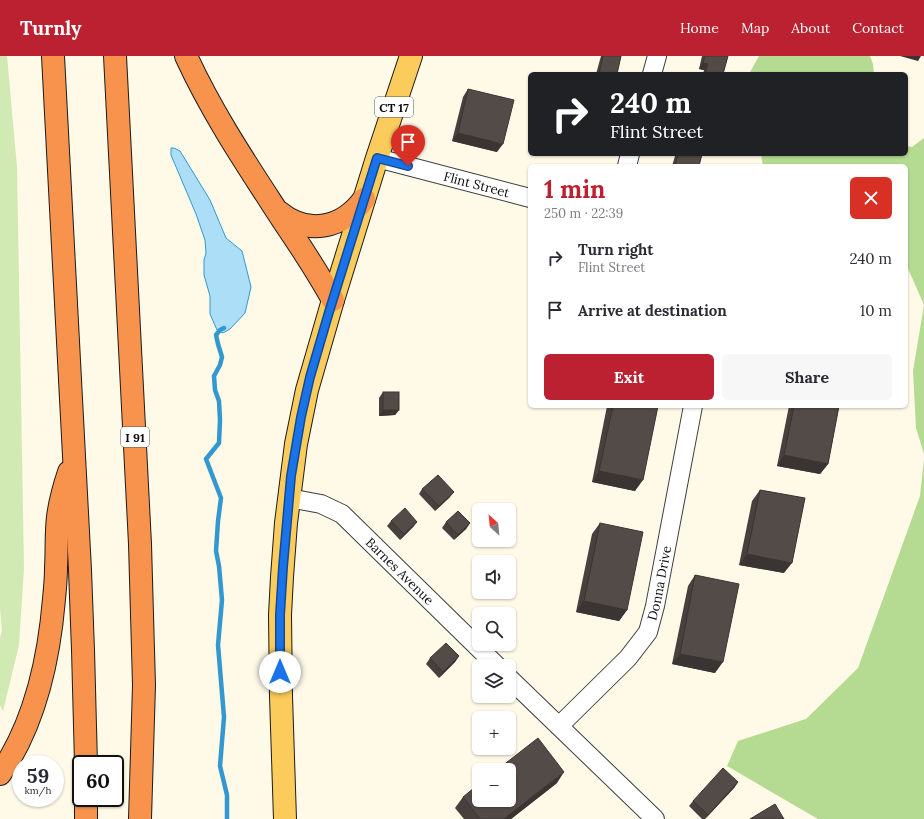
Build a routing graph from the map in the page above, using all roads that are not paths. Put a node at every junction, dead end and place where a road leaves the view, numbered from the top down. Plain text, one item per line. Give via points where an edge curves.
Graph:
1 (53, 56) edge
2 (115, 56) edge
3 (186, 56) edge
4 (411, 56) edge
5 (657, 56) edge
6 (653, 72) edge
7 (377, 158) junction
8 (528, 197) edge
9 (364, 198) junction
10 (277, 210) junction
11 (333, 300) junction
12 (692, 408) edge
13 (74, 458) junction
14 (289, 498) junction
15 (490, 659) edge
16 (516, 685) edge
17 (559, 726) junction
18 (86, 755) edge
19 (0, 774) edge
20 (86, 807) edge
21 (86, 819) edge
22 (140, 819) edge
23 (285, 819) edge
24 (655, 819) edge

1 - 13 highway
2 - 22 highway, I 91 via 140,544 144,685
3 - 10 highway via 217,116
4 - 7 main road, CT 17
5 - 6 street
7 - 8 street, Flint Street
7 - 9 main road, CT 17
9 - 10 highway via 345,217 322,226 298,224
9 - 11 main road, CT 17
10 - 11 highway
11 - 14 main road, CT 17 via 308,383
12 - 17 street, Donna Drive via 648,632 628,658
13 - 18 highway
13 - 19 highway via 58,515 54,599 44,668 26,723
14 - 15 street, Barnes Avenue via 321,504 342,514
14 - 23 main road, CT 17 via 280,615
16 - 17 street
17 - 24 street
20 - 21 highway

